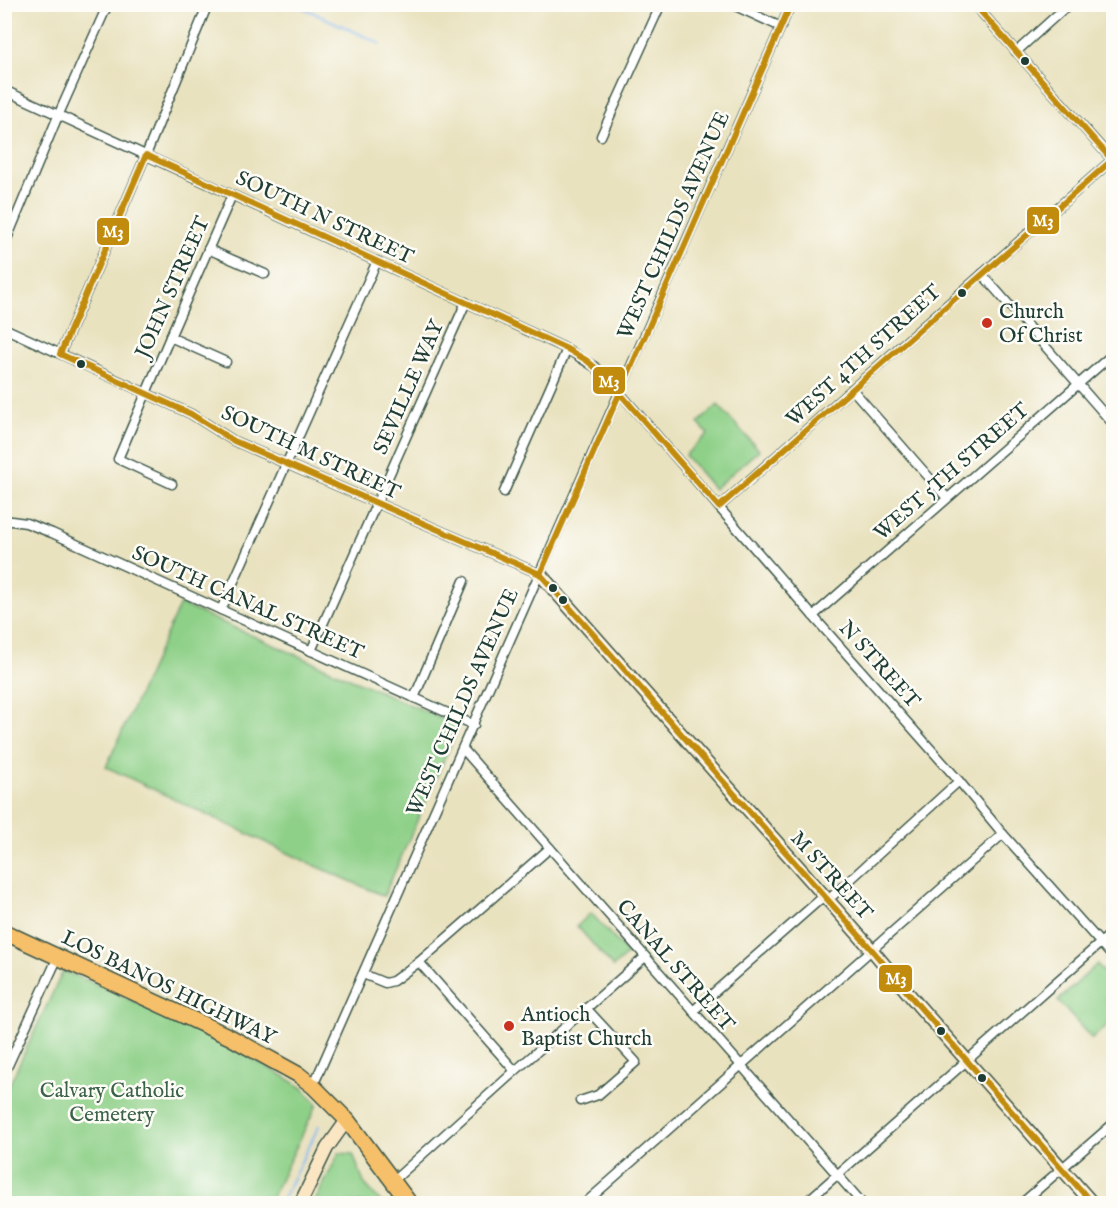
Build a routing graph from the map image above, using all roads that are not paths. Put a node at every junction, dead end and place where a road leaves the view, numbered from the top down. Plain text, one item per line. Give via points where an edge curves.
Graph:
1 (7, 4) edge
2 (108, 4) edge
3 (208, 4) edge
4 (661, 4) edge
5 (731, 4) edge
6 (791, 4) edge
7 (974, 4) edge
8 (1069, 4) edge
9 (4, 9) edge
10 (781, 27) junction
11 (1016, 52) junction
12 (4, 90) edge
13 (58, 116) junction
14 (601, 136) dead end
15 (146, 155) junction
16 (1113, 161) edge
17 (232, 195) junction
18 (4, 246) edge
19 (208, 249) junction
20 (376, 261) junction
21 (265, 274) dead end
22 (982, 274) junction
23 (466, 302) junction
24 (4, 328) edge
25 (170, 337) junction
26 (567, 350) junction
27 (1113, 352) edge
28 (60, 354) junction
29 (226, 362) dead end
30 (1078, 384) junction
31 (852, 388) junction
32 (620, 393) junction
33 (145, 394) junction
34 (1113, 424) edge
35 (286, 464) junction
36 (172, 484) dead end
37 (504, 492) dead end
38 (947, 498) junction
39 (376, 502) junction
40 (719, 507) junction
41 (4, 520) edge
42 (540, 574) junction
43 (464, 581) dead end
44 (221, 610) junction
45 (813, 616) junction
46 (311, 651) junction
47 (414, 698) junction
48 (474, 725) junction
49 (463, 749) junction
50 (960, 781) junction
51 (1003, 834) junction
52 (550, 848) junction
53 (826, 898) junction
54 (1113, 931) edge
55 (4, 932) edge
56 (1100, 943) junction
57 (872, 950) junction
58 (58, 957) junction
59 (645, 957) junction
60 (1113, 958) edge
61 (419, 962) junction
62 (363, 974) junction
63 (586, 1008) junction
64 (693, 1011) junction
65 (966, 1060) junction
66 (740, 1065) junction
67 (515, 1071) junction
68 (4, 1074) edge
69 (313, 1086) junction
70 (579, 1101) dead end
71 (347, 1120) junction
72 (1113, 1123) edge
73 (1062, 1168) junction
74 (837, 1174) junction
75 (393, 1181) junction
76 (300, 1203) edge
77 (410, 1203) edge
78 (584, 1203) edge
79 (804, 1203) edge
80 (863, 1203) edge
81 (1022, 1203) edge
82 (1093, 1203) edge

1 - 9 street
2 - 13 street
3 - 15 street
4 - 14 street
5 - 10 street
6 - 10 street, WEST CHILDS AVENUE
7 - 11 street
8 - 11 street
10 - 32 street, WEST CHILDS AVENUE
11 - 16 street
12 - 13 street, SOUTH N STREET
13 - 15 street, SOUTH N STREET
13 - 18 street
15 - 17 street, SOUTH N STREET
15 - 28 street
16 - 22 street, WEST 4TH STREET
17 - 19 street, JOHN STREET
17 - 20 street, SOUTH N STREET
19 - 21 street
19 - 25 street, JOHN STREET
20 - 23 street, SOUTH N STREET
20 - 35 street
22 - 30 street
22 - 31 street, WEST 4TH STREET
23 - 26 street, SOUTH N STREET
23 - 39 street, SEVILLE WAY
24 - 28 street, SOUTH M STREET
25 - 29 street
25 - 33 street, JOHN STREET
26 - 32 street, SOUTH N STREET via 595,367
26 - 37 street
27 - 30 street, WEST 5TH STREET
28 - 33 street, SOUTH M STREET
30 - 34 street
30 - 38 street, WEST 5TH STREET
31 - 38 street
31 - 40 street, WEST 4TH STREET
32 - 40 street, N STREET
32 - 42 street, WEST CHILDS AVENUE
33 - 35 street, SOUTH M STREET
33 - 36 street, JOHN STREET via 118,459
35 - 39 street, SOUTH M STREET
35 - 44 street
38 - 45 street, WEST 5TH STREET
39 - 42 street, SOUTH M STREET
39 - 46 street, SEVILLE WAY
40 - 45 street, N STREET
41 - 44 street, SOUTH CANAL STREET via 43,529
42 - 48 street, WEST CHILDS AVENUE
42 - 53 street, M STREET
43 - 47 street
44 - 46 street, SOUTH CANAL STREET
45 - 50 street, N STREET
46 - 47 street, SOUTH CANAL STREET
47 - 48 street, SOUTH CANAL STREET
48 - 49 street, WEST CHILDS AVENUE
49 - 52 street, CANAL STREET
49 - 62 street, WEST CHILDS AVENUE
50 - 51 street, N STREET
50 - 53 street
51 - 56 street, N STREET
51 - 57 street
52 - 59 street, CANAL STREET
52 - 61 street
53 - 57 street, M STREET
53 - 64 street
54 - 56 street
55 - 58 highway, LOS BANOS HIGHWAY
56 - 60 street, N STREET
56 - 65 street
57 - 65 street, M STREET
57 - 66 street
58 - 68 street
58 - 69 highway, LOS BANOS HIGHWAY via 230,1037
59 - 63 street
59 - 64 street, CANAL STREET
61 - 62 street via 385,983
61 - 67 street
62 - 69 street, WEST CHILDS AVENUE
63 - 67 street
63 - 70 street via 636,1062 598,1095
64 - 66 street, CANAL STREET
65 - 73 street, M STREET
65 - 74 street
66 - 74 street, CANAL STREET
66 - 78 street
67 - 75 street
69 - 71 highway, LOS BANOS HIGHWAY
71 - 75 highway, LOS BANOS HIGHWAY
71 - 76 street via 327,1148
72 - 73 street
73 - 81 street
73 - 82 street, M STREET
74 - 79 street
74 - 80 street, CANAL STREET
75 - 77 highway, LOS BANOS HIGHWAY

